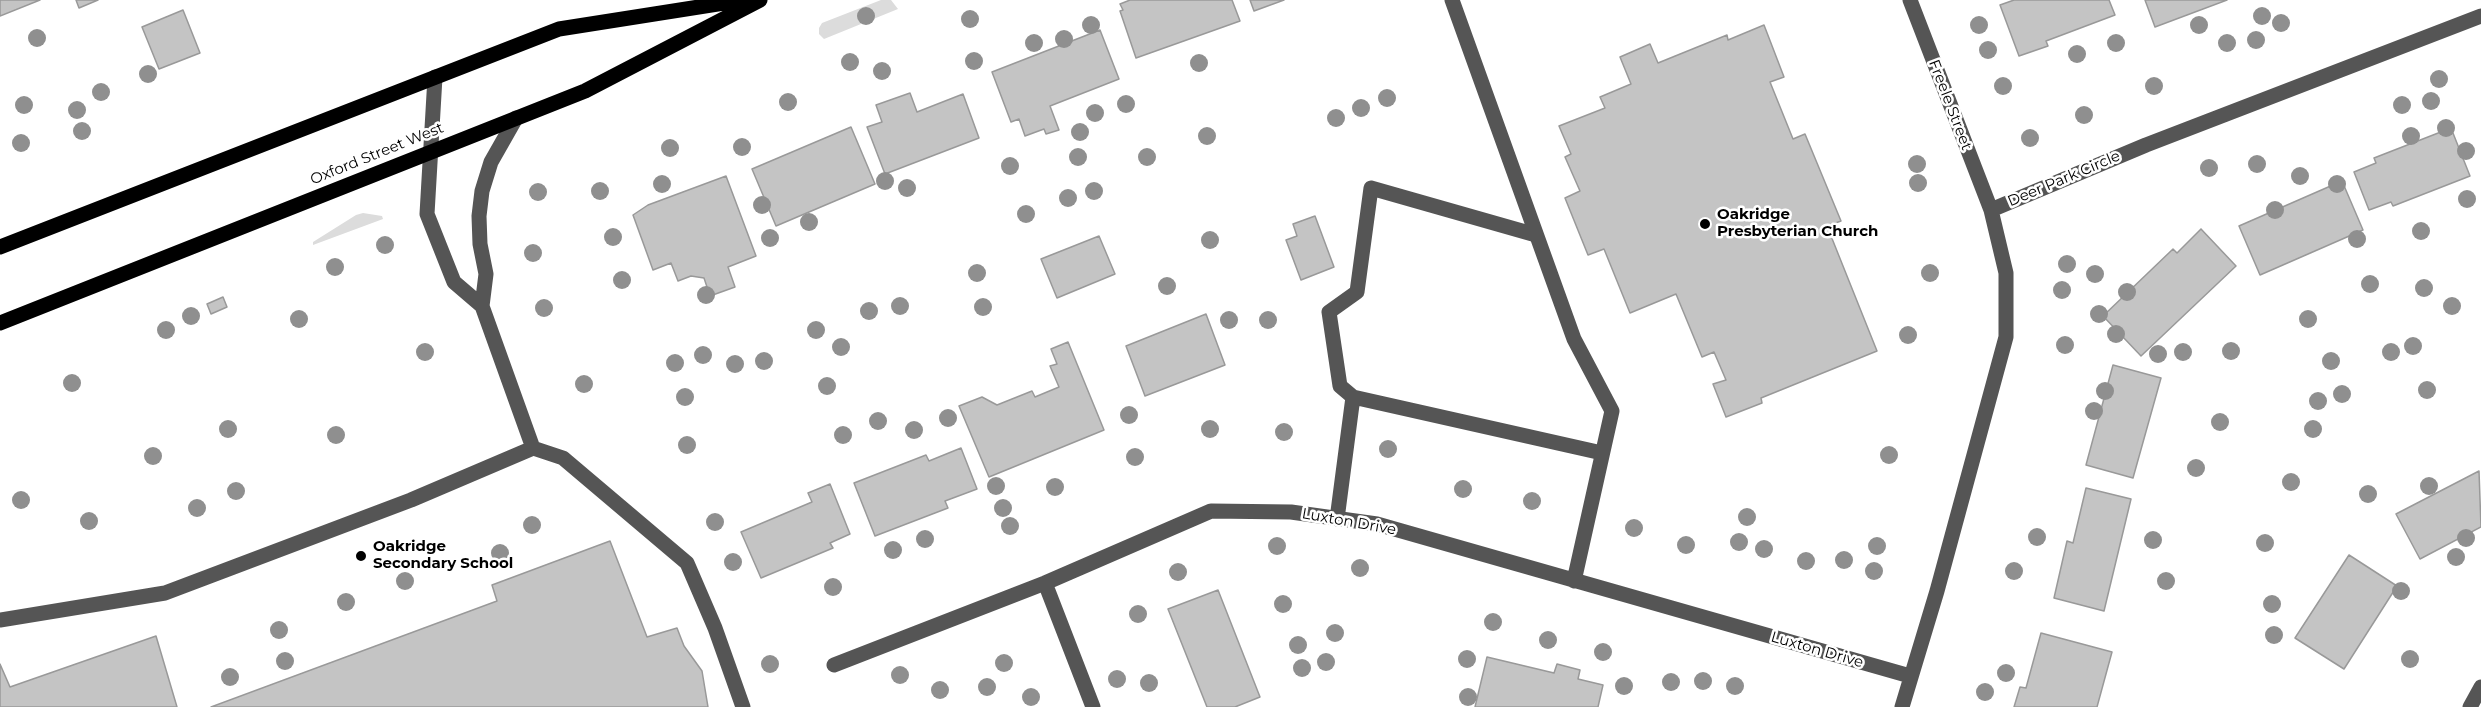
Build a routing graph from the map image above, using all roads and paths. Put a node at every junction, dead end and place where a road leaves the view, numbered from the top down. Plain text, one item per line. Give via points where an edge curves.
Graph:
1 (743, 0) edge
2 (760, 0) edge
3 (1452, 0) edge
4 (1910, 0) edge
5 (2481, 16) edge
6 (435, 77) junction
7 (516, 118) junction
8 (432, 152) junction
9 (1991, 210) junction
10 (1536, 235) junction
11 (0, 247) edge
12 (482, 306) junction
13 (0, 323) edge
14 (1353, 398) junction
15 (532, 448) junction
16 (1602, 453) junction
17 (1337, 519) junction
18 (1574, 581) junction
19 (1045, 583) junction
20 (1, 616) edge
21 (834, 665) dead end
22 (1910, 676) junction
23 (2481, 687) edge
24 (743, 707) edge
25 (1093, 707) edge
26 (1902, 707) edge
27 (2470, 707) edge

1 - 6 main road via 559,29
2 - 7 main road, Oxford Street West via 585,91
3 - 10 street
4 - 9 street, Freele Street
5 - 9 street, Deer Park Circle via 2146,144
6 - 8 street
6 - 11 main road
7 - 8 main road, Oxford Street West
7 - 12 street via 491,162 482,191 478,216 486,274
8 - 12 street via 427,214 454,282
8 - 13 main road, Oxford Street West
9 - 22 street, Deer Park Circle via 2006,273 2006,337
10 - 14 street via 1371,188 1358,292 1329,312 1340,386
10 - 16 street via 1574,339 1612,411
12 - 15 street
14 - 16 street
14 - 17 street
15 - 20 street via 411,500 165,593
15 - 24 street via 563,458 687,563
16 - 18 street
17 - 18 street, Luxton Drive via 1377,524
17 - 19 street, Luxton Drive via 1291,512 1211,511
18 - 22 street, Luxton Drive
19 - 21 street, Luxton Drive
19 - 25 street
22 - 26 street, Deer Park Circle
23 - 27 street

